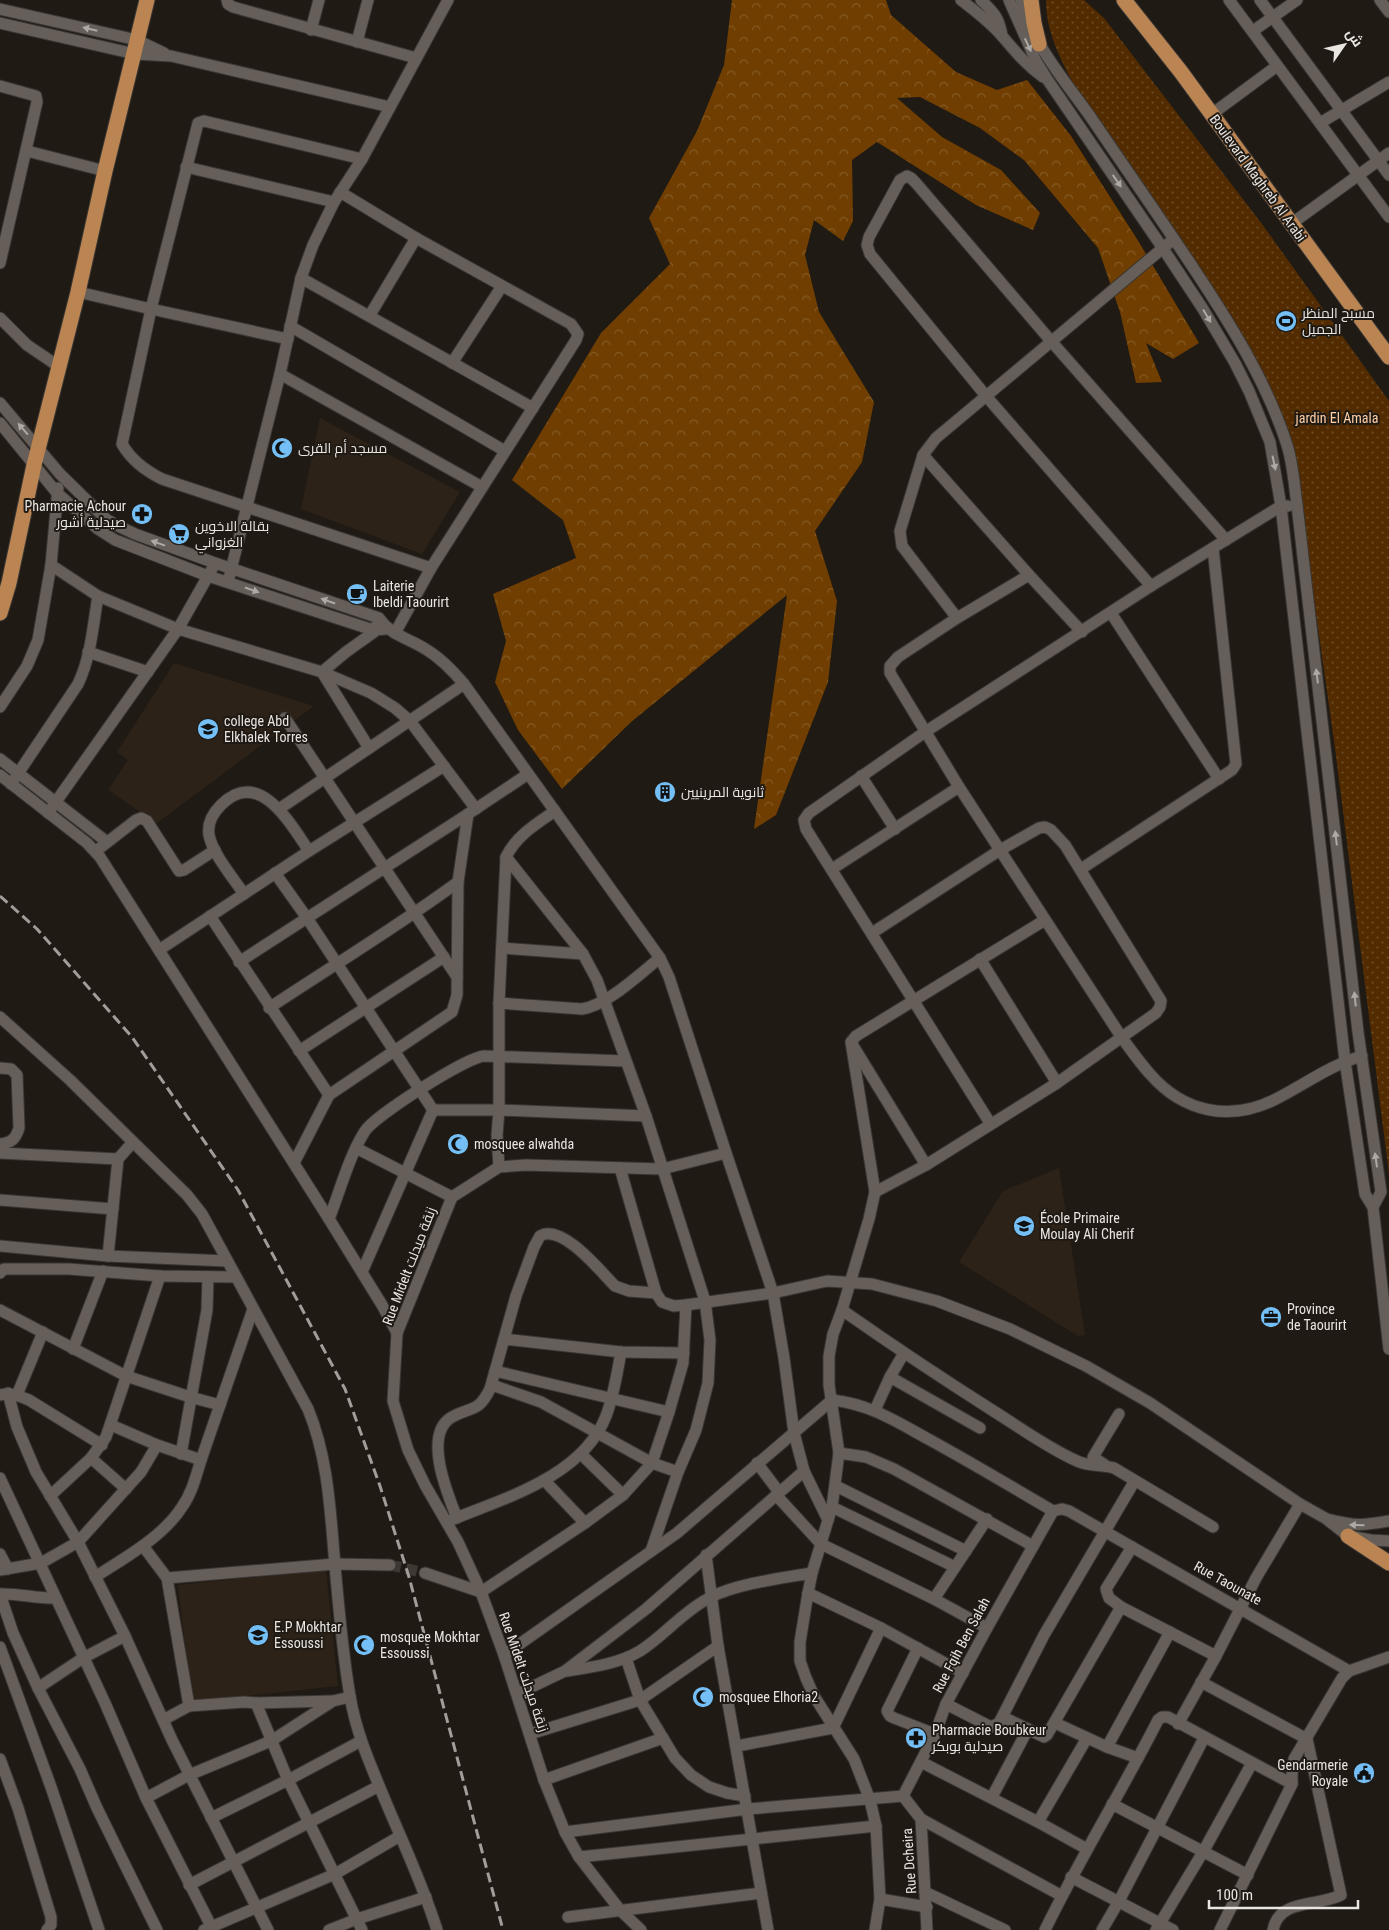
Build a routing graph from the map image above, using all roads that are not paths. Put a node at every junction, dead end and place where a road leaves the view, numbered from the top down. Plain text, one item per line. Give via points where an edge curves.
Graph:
1 (147, 0) edge
2 (227, 0) edge
3 (319, 0) edge
4 (368, 0) edge
5 (448, 0) edge
6 (961, 0) edge
7 (981, 0) edge
8 (1009, 0) edge
9 (1021, 0) edge
10 (1031, 0) edge
11 (1229, 0) edge
12 (1260, 0) edge
13 (1297, 0) edge
14 (1380, 0) edge
15 (1131, 2) edge
16 (0, 9) edge
17 (1389, 12) edge
18 (1272, 17) junction
19 (0, 23) edge
20 (311, 30) junction
21 (1253, 31) junction
22 (1002, 36) junction
23 (357, 42) junction
24 (1039, 44) junction
25 (136, 47) junction
26 (416, 58) junction
27 (1277, 66) junction
28 (1047, 79) junction
29 (1389, 82) edge
30 (0, 86) edge
31 (390, 107) junction
32 (1340, 110) junction
33 (1212, 114) junction
34 (1320, 123) junction
35 (27, 151) junction
36 (1389, 153) edge
37 (362, 159) junction
38 (1378, 160) junction
39 (186, 167) junction
40 (105, 171) junction
41 (1359, 174) junction
42 (1389, 175) edge
43 (337, 197) junction
44 (1389, 217) edge
45 (1291, 224) junction
46 (416, 238) junction
47 (1174, 239) junction
48 (1162, 247) junction
49 (0, 263) edge
50 (302, 278) junction
51 (502, 286) junction
52 (78, 292) junction
53 (151, 309) junction
54 (370, 315) junction
55 (0, 318) edge
56 (290, 326) junction
57 (288, 339) junction
58 (1051, 342) junction
59 (1389, 357) edge
60 (452, 364) junction
61 (58, 366) junction
62 (280, 374) junction
63 (986, 396) junction
64 (1, 408) edge
65 (533, 408) junction
66 (0, 423) edge
67 (38, 447) junction
68 (505, 450) junction
69 (924, 455) junction
70 (34, 465) junction
71 (60, 474) junction
72 (482, 487) junction
73 (57, 493) junction
74 (1297, 505) junction
75 (1281, 506) junction
76 (248, 507) junction
77 (1226, 540) junction
78 (1213, 548) junction
79 (216, 563) junction
80 (51, 565) junction
81 (232, 568) junction
82 (431, 568) junction
83 (1029, 575) junction
84 (208, 576) junction
85 (228, 582) junction
86 (1151, 586) junction
87 (98, 596) junction
88 (0, 613) edge
89 (1111, 613) junction
90 (378, 618) junction
91 (957, 618) junction
92 (178, 629) junction
93 (373, 630) junction
94 (390, 631) junction
95 (1082, 632) junction
96 (88, 652) junction
97 (148, 672) junction
98 (322, 672) junction
99 (464, 684) junction
100 (0, 707) edge
101 (285, 718) dead end
102 (410, 721) junction
103 (925, 732) junction
104 (369, 748) junction
105 (0, 758) edge
106 (444, 766) junction
107 (19, 772) junction
108 (528, 774) junction
109 (0, 776) edge
110 (861, 776) junction
111 (325, 778) junction
112 (1219, 779) junction
113 (11, 784) junction
114 (960, 787) junction
115 (56, 801) junction
116 (279, 809) junction
117 (555, 811) junction
118 (472, 812) junction
119 (48, 813) junction
120 (354, 823) junction
121 (895, 829) junction
122 (107, 842) junction
123 (215, 850) junction
124 (1000, 850) junction
125 (96, 851) junction
126 (309, 851) junction
127 (506, 857) junction
128 (384, 868) junction
129 (1081, 869) junction
130 (832, 870) junction
131 (274, 873) junction
132 (458, 882) junction
133 (244, 894) junction
134 (415, 913) junction
135 (210, 916) junction
136 (307, 918) junction
137 (1045, 920) junction
138 (1347, 931) junction
139 (872, 933) junction
140 (1330, 933) junction
141 (502, 948) junction
142 (158, 950) junction
143 (583, 954) junction
144 (444, 957) junction
145 (660, 958) junction
146 (980, 959) junction
147 (239, 962) junction
148 (336, 963) junction
149 (458, 977) junction
150 (605, 1000) junction
151 (913, 1000) junction
152 (499, 1003) junction
153 (366, 1007) junction
154 (269, 1008) junction
155 (0, 1017) edge
156 (1122, 1038) junction
157 (851, 1042) junction
158 (299, 1051) junction
159 (394, 1052) junction
160 (1362, 1056) junction
161 (499, 1058) junction
162 (625, 1061) junction
163 (1345, 1061) junction
164 (0, 1068) edge
165 (1057, 1082) junction
166 (420, 1091) junction
167 (329, 1095) junction
168 (433, 1110) junction
169 (499, 1110) junction
170 (646, 1116) junction
171 (990, 1123) junction
172 (133, 1142) junction
173 (0, 1144) edge
174 (356, 1148) junction
175 (0, 1153) edge
176 (726, 1153) junction
177 (118, 1159) junction
178 (294, 1164) junction
179 (926, 1165) junction
180 (499, 1167) junction
181 (620, 1168) junction
182 (662, 1169) junction
183 (406, 1172) junction
184 (874, 1192) junction
185 (452, 1197) junction
186 (0, 1200) edge
187 (1374, 1207) junction
188 (112, 1209) junction
189 (329, 1219) junction
190 (0, 1246) edge
191 (108, 1256) junction
192 (227, 1261) junction
193 (103, 1271) junction
194 (362, 1272) junction
195 (0, 1273) edge
196 (160, 1276) junction
197 (208, 1277) junction
198 (235, 1277) junction
199 (850, 1282) junction
200 (656, 1293) junction
201 (773, 1293) junction
202 (705, 1301) junction
203 (686, 1306) junction
204 (253, 1309) junction
205 (0, 1310) edge
206 (842, 1310) junction
207 (43, 1332) junction
208 (397, 1334) junction
209 (504, 1339) junction
210 (74, 1348) junction
211 (1389, 1349) edge
212 (621, 1352) junction
213 (684, 1353) junction
214 (904, 1353) junction
215 (496, 1371) junction
216 (126, 1376) junction
217 (890, 1377) junction
218 (492, 1385) junction
219 (8, 1394) edge
220 (190, 1397) junction
221 (612, 1398) junction
222 (832, 1400) junction
223 (220, 1404) junction
224 (875, 1410) junction
225 (670, 1412) junction
226 (1119, 1414) dead end
227 (111, 1425) junction
228 (980, 1428) dead end
229 (598, 1432) junction
230 (794, 1434) junction
231 (157, 1444) junction
232 (102, 1445) junction
233 (839, 1453) junction
234 (181, 1454) junction
235 (581, 1454) junction
236 (91, 1458) junction
237 (201, 1460) junction
238 (652, 1463) junction
239 (757, 1463) junction
240 (1105, 1465) junction
241 (804, 1471) junction
242 (678, 1472) junction
243 (0, 1478) edge
244 (544, 1480) junction
245 (1134, 1482) junction
246 (836, 1486) junction
247 (126, 1489) junction
248 (778, 1493) junction
249 (623, 1495) junction
250 (50, 1496) junction
251 (1300, 1504) junction
252 (832, 1507) junction
253 (1053, 1511) junction
254 (1325, 1518) junction
255 (987, 1519) junction
256 (452, 1520) junction
257 (828, 1520) junction
258 (1389, 1521) edge
259 (585, 1523) junction
260 (1213, 1527) dead end
261 (1104, 1531) junction
262 (1348, 1536) junction
263 (1389, 1541) edge
264 (78, 1542) junction
265 (821, 1544) junction
266 (143, 1546) junction
267 (1033, 1546) junction
268 (1132, 1546) junction
269 (651, 1551) junction
270 (966, 1551) junction
271 (0, 1554) edge
272 (706, 1555) junction
273 (1389, 1563) edge
274 (41, 1564) junction
275 (335, 1564) junction
276 (390, 1565) tunnel mouth
277 (955, 1567) junction
278 (4, 1569) edge
279 (425, 1573) tunnel mouth
280 (812, 1573) junction
281 (95, 1577) junction
282 (167, 1578) junction
283 (481, 1592) junction
284 (808, 1593) junction
285 (0, 1594) edge
286 (711, 1597) junction
287 (56, 1598) junction
288 (934, 1599) junction
289 (1121, 1608) junction
290 (1242, 1608) junction
291 (881, 1628) junction
292 (987, 1628) junction
293 (1170, 1632) junction
294 (125, 1636) junction
295 (718, 1646) junction
296 (0, 1647) edge
297 (918, 1648) junction
298 (504, 1654) junction
299 (1216, 1656) junction
300 (24, 1657) junction
301 (1389, 1657) edge
302 (83, 1658) junction
303 (626, 1658) junction
304 (3, 1665) edge
305 (565, 1671) junction
306 (1349, 1671) junction
307 (963, 1673) junction
308 (1201, 1682) junction
309 (38, 1688) junction
310 (517, 1694) junction
311 (350, 1697) junction
312 (333, 1700) junction
313 (640, 1700) junction
314 (256, 1703) junction
315 (946, 1704) junction
316 (189, 1706) junction
317 (1003, 1717) junction
318 (163, 1720) junction
319 (1055, 1723) junction
320 (1178, 1724) junction
321 (833, 1728) junction
322 (1028, 1729) junction
323 (530, 1734) junction
324 (935, 1734) junction
325 (663, 1738) junction
326 (1087, 1738) junction
327 (1204, 1738) junction
328 (1306, 1740) junction
329 (271, 1741) junction
330 (361, 1741) junction
331 (737, 1746) junction
332 (1107, 1747) junction
333 (1138, 1758) junction
334 (0, 1759) edge
335 (921, 1762) junction
336 (1252, 1762) junction
337 (189, 1775) junction
338 (288, 1780) junction
339 (544, 1780) junction
340 (1292, 1784) junction
341 (5, 1786) edge
342 (379, 1786) junction
343 (745, 1796) junction
344 (903, 1796) junction
345 (992, 1797) junction
346 (146, 1798) junction
347 (870, 1800) junction
348 (1112, 1804) junction
349 (748, 1810) junction
350 (211, 1818) junction
351 (921, 1819) junction
352 (1038, 1822) junction
353 (310, 1823) junction
354 (876, 1826) junction
355 (1157, 1829) junction
356 (565, 1832) junction
357 (400, 1836) junction
358 (752, 1839) junction
359 (1086, 1849) junction
360 (1203, 1852) junction
361 (579, 1857) junction
362 (233, 1863) junction
363 (335, 1874) junction
364 (1248, 1874) junction
365 (1071, 1877) junction
366 (189, 1885) junction
367 (925, 1892) junction
368 (761, 1893) junction
369 (1062, 1896) junction
370 (426, 1897) junction
371 (880, 1899) junction
372 (1118, 1902) junction
373 (256, 1906) junction
374 (927, 1907) junction
375 (620, 1910) junction
376 (568, 1917) dead end
377 (357, 1919) junction
378 (1158, 1927) edge
379 (210, 1929) edge
380 (47, 1930) edge
381 (99, 1930) edge
382 (157, 1930) edge
383 (268, 1930) edge
384 (329, 1930) edge
385 (362, 1930) edge
386 (437, 1930) edge
387 (641, 1930) edge
388 (768, 1930) edge
389 (875, 1930) edge
390 (927, 1930) edge
391 (1005, 1930) edge
392 (1045, 1930) edge
393 (1102, 1930) edge
394 (1173, 1930) edge
395 (1220, 1930) edge
396 (1273, 1930) edge

1 - 25 main road
2 - 20 street via 233,7
3 - 20 street
4 - 23 street
5 - 26 street
6 - 22 street
7 - 22 street via 995,14
8 -> 28 street
9 - 24 street
10 - 24 main road
11 - 21 street
12 - 18 street
13 - 18 street
14 - 17 street
15 - 33 main road, Boulevard Maghreb Al Arabi
25 -> 16 street
18 - 21 street
18 - 32 street
19 - 25 street
20 - 23 street
21 - 27 street
22 - 28 street via 1022,60
23 - 26 street
24 - 47 street
25 - 31 street
25 - 40 main road
26 - 31 street
27 - 33 street
27 - 34 street
28 -> 48 street
29 - 32 street
30 - 35 street via 36,96
31 - 37 street
32 - 34 street
32 - 38 street
33 - 45 main road, Boulevard Maghreb Al Arabi
34 - 41 street
35 - 40 street
35 - 49 street
36 - 38 street
37 - 39 street via 204,121 196,128
37 - 43 street
38 - 41 street
38 - 42 street
39 - 43 street
39 - 53 street
40 - 52 main road
41 - 44 street
41 - 45 street
43 - 46 street
43 - 50 street via 313,245
45 - 59 main road, Boulevard Maghreb Al Arabi
46 - 51 street
46 - 54 street
47 - 48 street
47 - 74 street via 1247,354 1270,403 1287,443
48 - 58 street
48 -> 75 street via 1221,338 1249,391 1270,442
50 - 54 street
50 - 56 street
51 - 60 street
51 - 65 street via 571,324 578,334
52 - 53 street
52 - 61 main road
53 - 57 street
53 - 76 street via 122,444 150,473
54 - 60 street
55 - 61 street via 27,345
56 - 57 street
56 - 68 street
57 - 62 street
58 - 63 street
58 - 63 street via 916,183 907,176 900,180 869,237 867,246 870,254
58 - 77 street
60 - 65 street
61 - 67 main road
62 - 72 street
62 - 76 street
63 - 69 street via 936,438
63 - 86 street
67 -> 64 street
65 - 68 street
66 - 70 street
67 - 70 main road
67 - 71 street
68 - 72 street
69 - 83 street
69 - 91 street via 900,531 902,546
70 - 73 street
70 - 88 main road
71 - 73 street
79 -> 71 street via 118,526 106,519
72 - 82 street
73 - 80 street
73 - 84 street via 115,540
74 - 75 street
138 -> 74 street
75 - 77 street
75 - 140 street
76 - 81 street
76 - 82 street
77 - 78 street
78 - 86 street
78 - 112 street via 1236,757 1232,770
79 - 81 street
79 - 84 street
80 - 87 street
80 - 100 street via 38,640 27,666
81 - 85 street
90 -> 81 street
82 - 94 street
83 - 91 street
83 - 95 street
84 - 85 street
84 - 92 street
85 -> 93 street
86 - 89 street
87 - 92 street
87 - 96 street
89 - 95 street
89 - 112 street
90 - 93 street
90 - 94 street
91 - 103 street via 898,657 890,666 892,678
92 - 97 street
92 - 98 street
93 - 94 street
93 - 98 street
94 - 99 street via 428,650
95 - 103 street
96 - 97 street
96 - 107 street via 78,684
97 - 115 street
98 - 102 street via 371,693
98 - 104 street
99 - 102 street
99 - 108 street
101 - 111 street
102 - 104 street
102 - 106 street
103 - 110 street
103 - 114 street
104 - 111 street
105 - 107 street
106 - 118 street
106 - 120 street
107 - 113 street
107 - 115 street
108 - 117 street
108 - 118 street
109 - 113 street
110 - 121 street
110 - 130 street via 804,820 806,829
111 - 116 street
111 - 120 street
112 - 129 street
113 - 119 street
114 - 121 street
114 - 124 street
115 - 119 street
115 - 122 street
116 - 123 street via 265,796 253,793 240,793 227,799 214,811 209,823 209,836
116 - 126 street
117 - 127 street via 524,834
117 - 145 street
118 - 128 street
118 - 132 street
119 - 125 street
120 - 126 street
120 - 128 street
121 - 130 street
122 - 123 street via 142,818 179,871
122 - 125 street
123 - 133 street
124 - 129 street via 1046,827 1062,840
124 - 137 street
124 - 139 street
125 - 142 street
126 - 131 street
127 - 141 street
127 - 143 street
128 - 134 street
128 - 136 street
129 - 156 street via 1161,1001 1156,1013
130 - 139 street
131 - 133 street
131 - 136 street
132 - 134 street
132 - 149 street
133 - 135 street
134 - 144 street
134 - 148 street
135 - 142 street
135 - 147 street
136 - 147 street
136 - 148 street
137 - 146 street
137 - 156 street
138 - 140 street
160 -> 138 street
139 - 151 street
140 - 163 street
141 - 143 street
141 - 152 street
142 - 178 street
143 - 150 street
144 - 149 street
144 - 153 street
145 - 150 street
145 - 176 street via 677,997
146 - 151 street
146 - 165 street
147 - 154 street
148 - 153 street
148 - 154 street
149 - 159 street via 452,1012
150 - 152 street via 582,1009
150 - 162 street
151 - 157 street
151 - 171 street
152 - 161 street
153 - 158 street
153 - 159 street
154 - 158 street
155 - 172 street
156 - 163 street via 1150,1075 1171,1092 1198,1107 1225,1112 1241,1112 1267,1103
156 - 165 street
157 - 179 street
157 - 184 street
158 - 167 street
159 - 166 street
159 - 167 street
160 - 163 street
187 -> 160 street via 1381,1192
161 - 162 street
161 - 166 street via 484,1056 472,1059
161 - 169 street
162 - 170 street
163 - 187 street via 1365,1194
164 - 173 street via 11,1069 17,1075 19,1128 14,1140
165 - 171 street
166 - 168 street
166 - 174 street via 367,1128
167 - 178 street
168 - 169 street
168 - 183 street
169 - 170 street
169 - 180 street
170 - 182 street
171 - 179 street
172 - 177 street
172 - 192 street via 187,1195 202,1214
174 - 183 street
174 - 189 street
175 - 177 street
176 - 182 street
176 - 201 street
177 - 188 street
178 - 189 street
179 - 184 street
180 - 181 street
180 - 185 street, Rue Midelt زنقة ميدلت
181 - 182 street
181 - 200 street
182 - 202 street
183 - 185 street
183 - 194 street
184 - 199 street
185 - 208 street, Rue Midelt زنقة ميدلت
186 - 188 street
187 - 211 street
188 - 191 street
189 - 194 street
190 - 191 street
191 - 192 street
192 - 198 street
193 - 195 street via 69,1268 4,1270
193 - 196 street
193 - 210 street
194 - 208 street
196 - 197 street
196 - 216 street
197 - 198 street
197 - 220 street via 207,1310
198 - 204 street
199 - 201 street via 827,1281
199 - 206 street
199 - 251 street via 872,1284 936,1301 1010,1329 1066,1356 1150,1403
200 - 203 street via 662,1302
200 - 209 street via 615,1286 574,1246 554,1234 544,1233 534,1247
201 - 202 street
201 - 230 street
202 - 203 street
202 - 242 street via 710,1345 708,1383 696,1430
203 - 213 street
204 - 223 street
204 - 275 street via 300,1392 315,1426 329,1495
205 - 207 street
206 - 214 street
206 - 222 street via 829,1356
207 - 210 street
207 - 219 street
208 - 256 street, Rue Midelt زنقة ميدلت via 393,1385 396,1413 416,1468
209 - 212 street
209 - 215 street
210 - 216 street
212 - 213 street
212 - 221 street
213 - 225 street
214 - 217 street
214 - 240 street via 1039,1440 1087,1465
215 - 218 street
215 - 221 street
216 - 220 street
216 - 227 street
217 - 224 street
217 - 228 street
218 - 229 street via 541,1402
218 - 256 street via 484,1401 448,1420 441,1434 439,1462
219 - 232 street via 46,1410
219 - 250 street via 25,1448
220 - 223 street
220 - 234 street
221 - 225 street
221 - 229 street
222 - 224 street
222 - 230 street
222 - 233 street
223 - 237 street
224 - 253 street
225 - 238 street
226 - 240 street via 1094,1457
227 - 231 street
227 - 232 street
229 - 235 street
229 - 238 street
230 - 239 street
230 - 241 street
231 - 234 street
231 - 247 street via 141,1472
232 - 236 street
233 - 246 street
233 - 255 street via 866,1457 894,1469
234 - 237 street
235 - 244 street
235 - 249 street
236 - 247 street
236 - 250 street
237 - 266 street via 181,1508
238 - 242 street
238 - 249 street
239 - 248 street
239 - 269 street via 689,1523
240 - 245 street
241 - 248 street
241 - 257 street
242 - 269 street
243 - 274 street
244 - 256 street
244 - 259 street
245 - 260 street
245 - 261 street
246 - 252 street
246 - 270 street
247 - 264 street
248 - 265 street
248 - 272 street
249 - 259 street
250 - 264 street
251 - 254 street
251 - 290 street
252 - 257 street
252 - 277 street
253 - 261 street, Rue Taounate via 1069,1511
253 - 267 street, Rue Fqih Ben Salah
258 -> 254 street via 1362,1526
254 - 262 street
255 - 267 street
255 - 270 street
256 - 283 street, Rue Midelt زنقة ميدلت
257 - 265 street
259 - 283 street
261 - 268 street, Rue Taounate
261 - 317 street via 1044,1635
262 - 263 street
262 - 273 main road
264 - 274 street
264 - 281 street
265 - 280 street
265 - 288 street
266 - 281 street
266 - 282 street
267 - 292 street, Rue Fqih Ben Salah
268 - 289 street via 1106,1589 1109,1598
268 - 290 street, Rue Taounate
269 - 298 street
270 - 277 street
271 - 278 street
272 - 286 street
272 - 305 street via 646,1609
274 - 278 street
274 - 287 street
275 - 276 street
275 - 282 street
275 - 311 street
277 - 288 street
279 - 283 street
280 - 284 street
280 - 286 street via 742,1587
281 - 294 street
282 - 316 street
283 - 298 street, Rue Midelt زنقة ميدلت
284 - 291 street
284 - 321 street via 800,1661 814,1696
285 - 287 street
285 - 300 street
286 - 295 street
286 - 303 street
287 - 302 street
288 - 292 street
289 - 293 street
289 - 319 street
290 - 299 street
290 - 306 street, Rue Taounate
291 - 297 street
291 - 321 street
292 - 307 street, Rue Fqih Ben Salah
293 - 299 street
293 - 332 street
294 - 302 street
294 - 318 street
295 - 313 street
295 - 331 street
296 - 304 street
297 - 307 street
297 - 324 street via 887,1710 894,1718
298 - 310 street, Rue Midelt زنقة ميدلت
299 - 308 street
300 - 304 street
300 - 309 street
301 - 306 street
302 - 309 street
302 - 346 street
303 - 305 street
303 - 313 street
304 - 381 street via 51,1787
305 - 310 street
306 - 328 street via 1336,1685
307 - 315 street, Rue Fqih Ben Salah
308 - 320 street
308 - 328 street
309 - 382 street
310 - 323 street, Rue Midelt زنقة ميدلت
311 - 312 street
311 - 330 street
312 - 314 street
312 - 329 street
313 - 323 street
313 - 325 street
314 - 316 street
314 - 329 street
315 - 317 street via 991,1727
315 - 324 street, Rue Fqih Ben Salah
316 - 318 street
317 - 322 street
318 - 337 street
319 - 322 street via 1045,1737
319 - 326 street
320 - 327 street
320 - 333 street via 1168,1717 1158,1720
321 - 331 street
321 - 347 street via 854,1759
322 - 345 street
323 - 339 street, Rue Midelt زنقة ميدلت
324 - 335 street, Rue Fqih Ben Salah
325 - 339 street
325 - 343 street via 675,1758 709,1788
326 - 332 street
326 - 352 street
327 - 336 street
327 - 355 street
328 - 340 street via 1294,1759
328 - 396 street via 1341,1896 1284,1911 1277,1917
329 - 337 street
329 - 338 street
330 - 338 street
330 - 342 street
331 - 343 street
332 - 333 street
333 - 348 street
334 - 341 street
335 - 344 street, Rue Fqih Ben Salah
335 - 345 street
336 - 340 street
336 - 360 street
337 - 346 street
337 - 350 street
338 - 350 street
338 - 353 street
339 - 356 street, Rue Midelt زنقة ميدلت
340 - 364 street
341 - 380 street via 51,1917
342 - 353 street
342 - 357 street
343 - 349 street
344 - 347 street
344 - 351 street, Rue Dcheira
345 - 352 street
346 - 366 street
347 - 349 street
347 - 354 street
348 - 355 street
348 - 359 street
349 - 356 street
349 - 358 street
350 - 362 street
351 - 367 street, Rue Dcheira
351 - 369 street
352 - 359 street
353 - 362 street
353 - 363 street
354 - 358 street
354 - 371 street
355 - 360 street
355 - 372 street
356 - 361 street, Rue Midelt زنقة ميدلت
357 - 363 street
357 - 370 street
358 - 361 street
358 - 368 street
359 - 365 street
360 - 364 street
360 - 378 street
361 - 375 street, Rue Midelt زنقة ميدلت
362 - 366 street
362 - 373 street
363 - 373 street
363 - 377 street
364 - 395 street
365 - 369 street
365 - 372 street
366 - 379 street
367 - 374 street, Rue Dcheira
367 - 391 street
368 - 375 street
368 - 388 street
369 - 392 street
370 - 377 street
370 - 386 street
371 - 374 street
371 - 389 street
372 - 378 street
372 - 393 street
373 - 379 street
373 - 383 street
374 - 390 street, Rue Dcheira
375 - 376 street
375 - 387 street, Rue Midelt زنقة ميدلت
377 - 384 street
377 - 385 street
378 - 394 street

